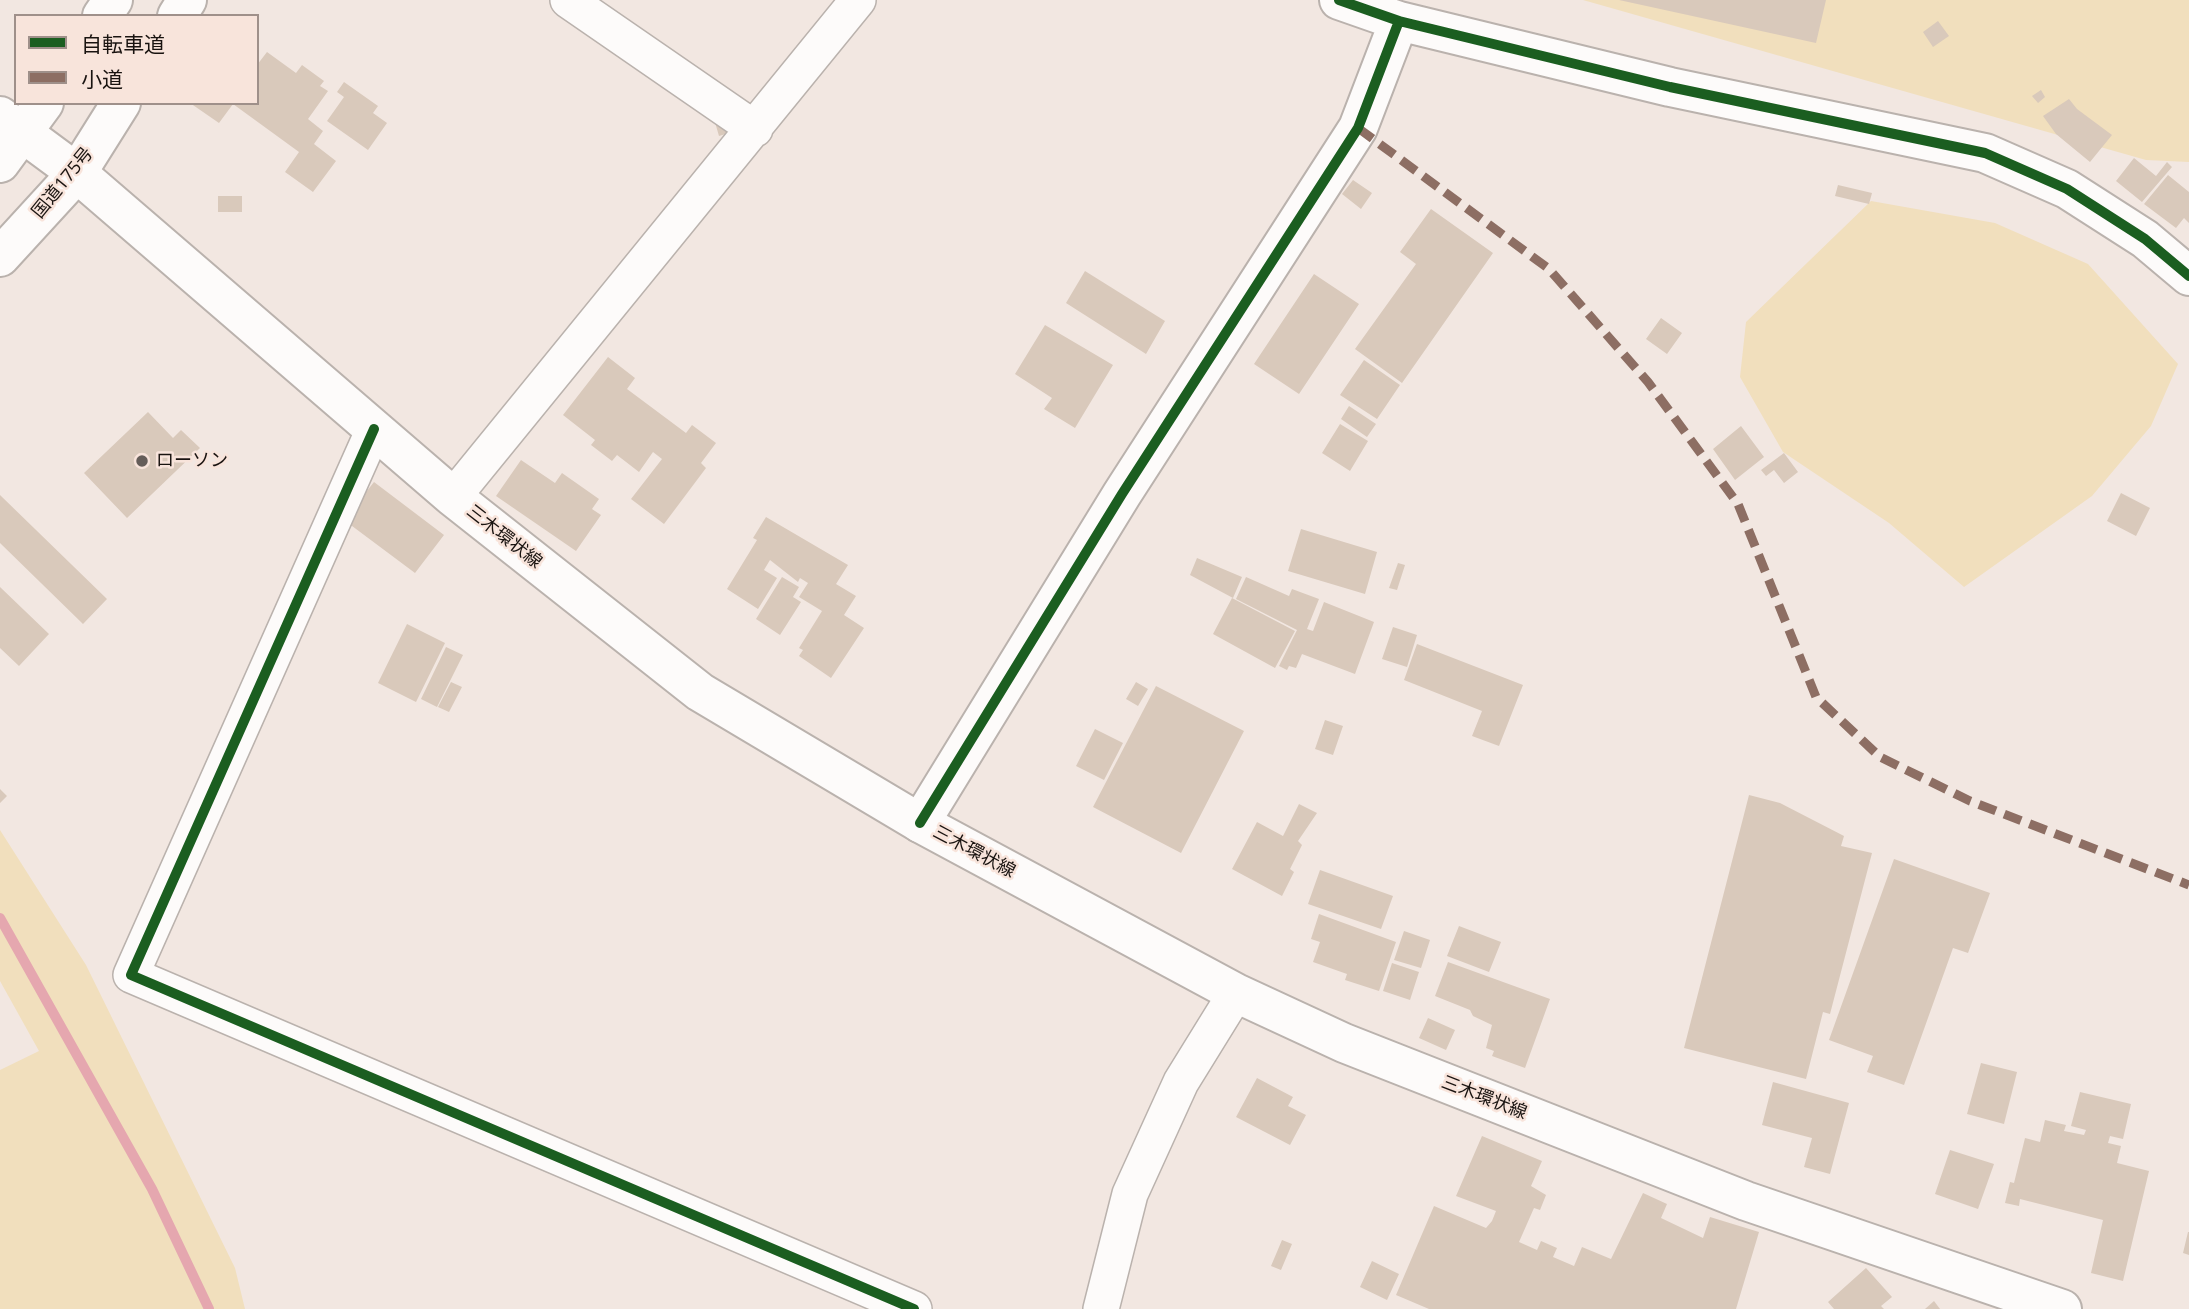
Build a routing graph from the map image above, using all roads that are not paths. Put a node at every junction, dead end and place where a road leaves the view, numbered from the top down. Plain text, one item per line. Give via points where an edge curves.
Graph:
1 (568, 0) edge
2 (858, 0) edge
3 (1339, 0) edge
4 (1399, 21) junction
5 (120, 105) edge
6 (23, 118) edge
7 (755, 128) junction
8 (0, 163) edge
9 (76, 173) junction
10 (0, 257) edge
11 (2189, 276) edge
12 (374, 429) junction
13 (453, 497) junction
14 (920, 823) junction
15 (1236, 992) junction
16 (914, 1309) edge
17 (1101, 1309) edge
18 (2062, 1309) edge

1 - 7 street
2 - 7 street
3 - 4 main road
4 - 11 main road via 1670,87 1985,153 2067,188 2145,239
4 - 14 main road via 1358,128 1122,494
5 - 9 main road, 国道175号
6 - 8 main road
6 - 9 main road, 三木環状線
7 - 13 street
9 - 10 main road, 国道175号
9 - 12 main road, 三木環状線
12 - 13 main road, 三木環状線
12 - 16 street via 131,975
13 - 14 main road, 三木環状線 via 700,692
14 - 15 main road, 三木環状線
15 - 17 street via 1181,1082 1130,1194
15 - 18 main road, 三木環状線 via 1344,1043 1746,1201

